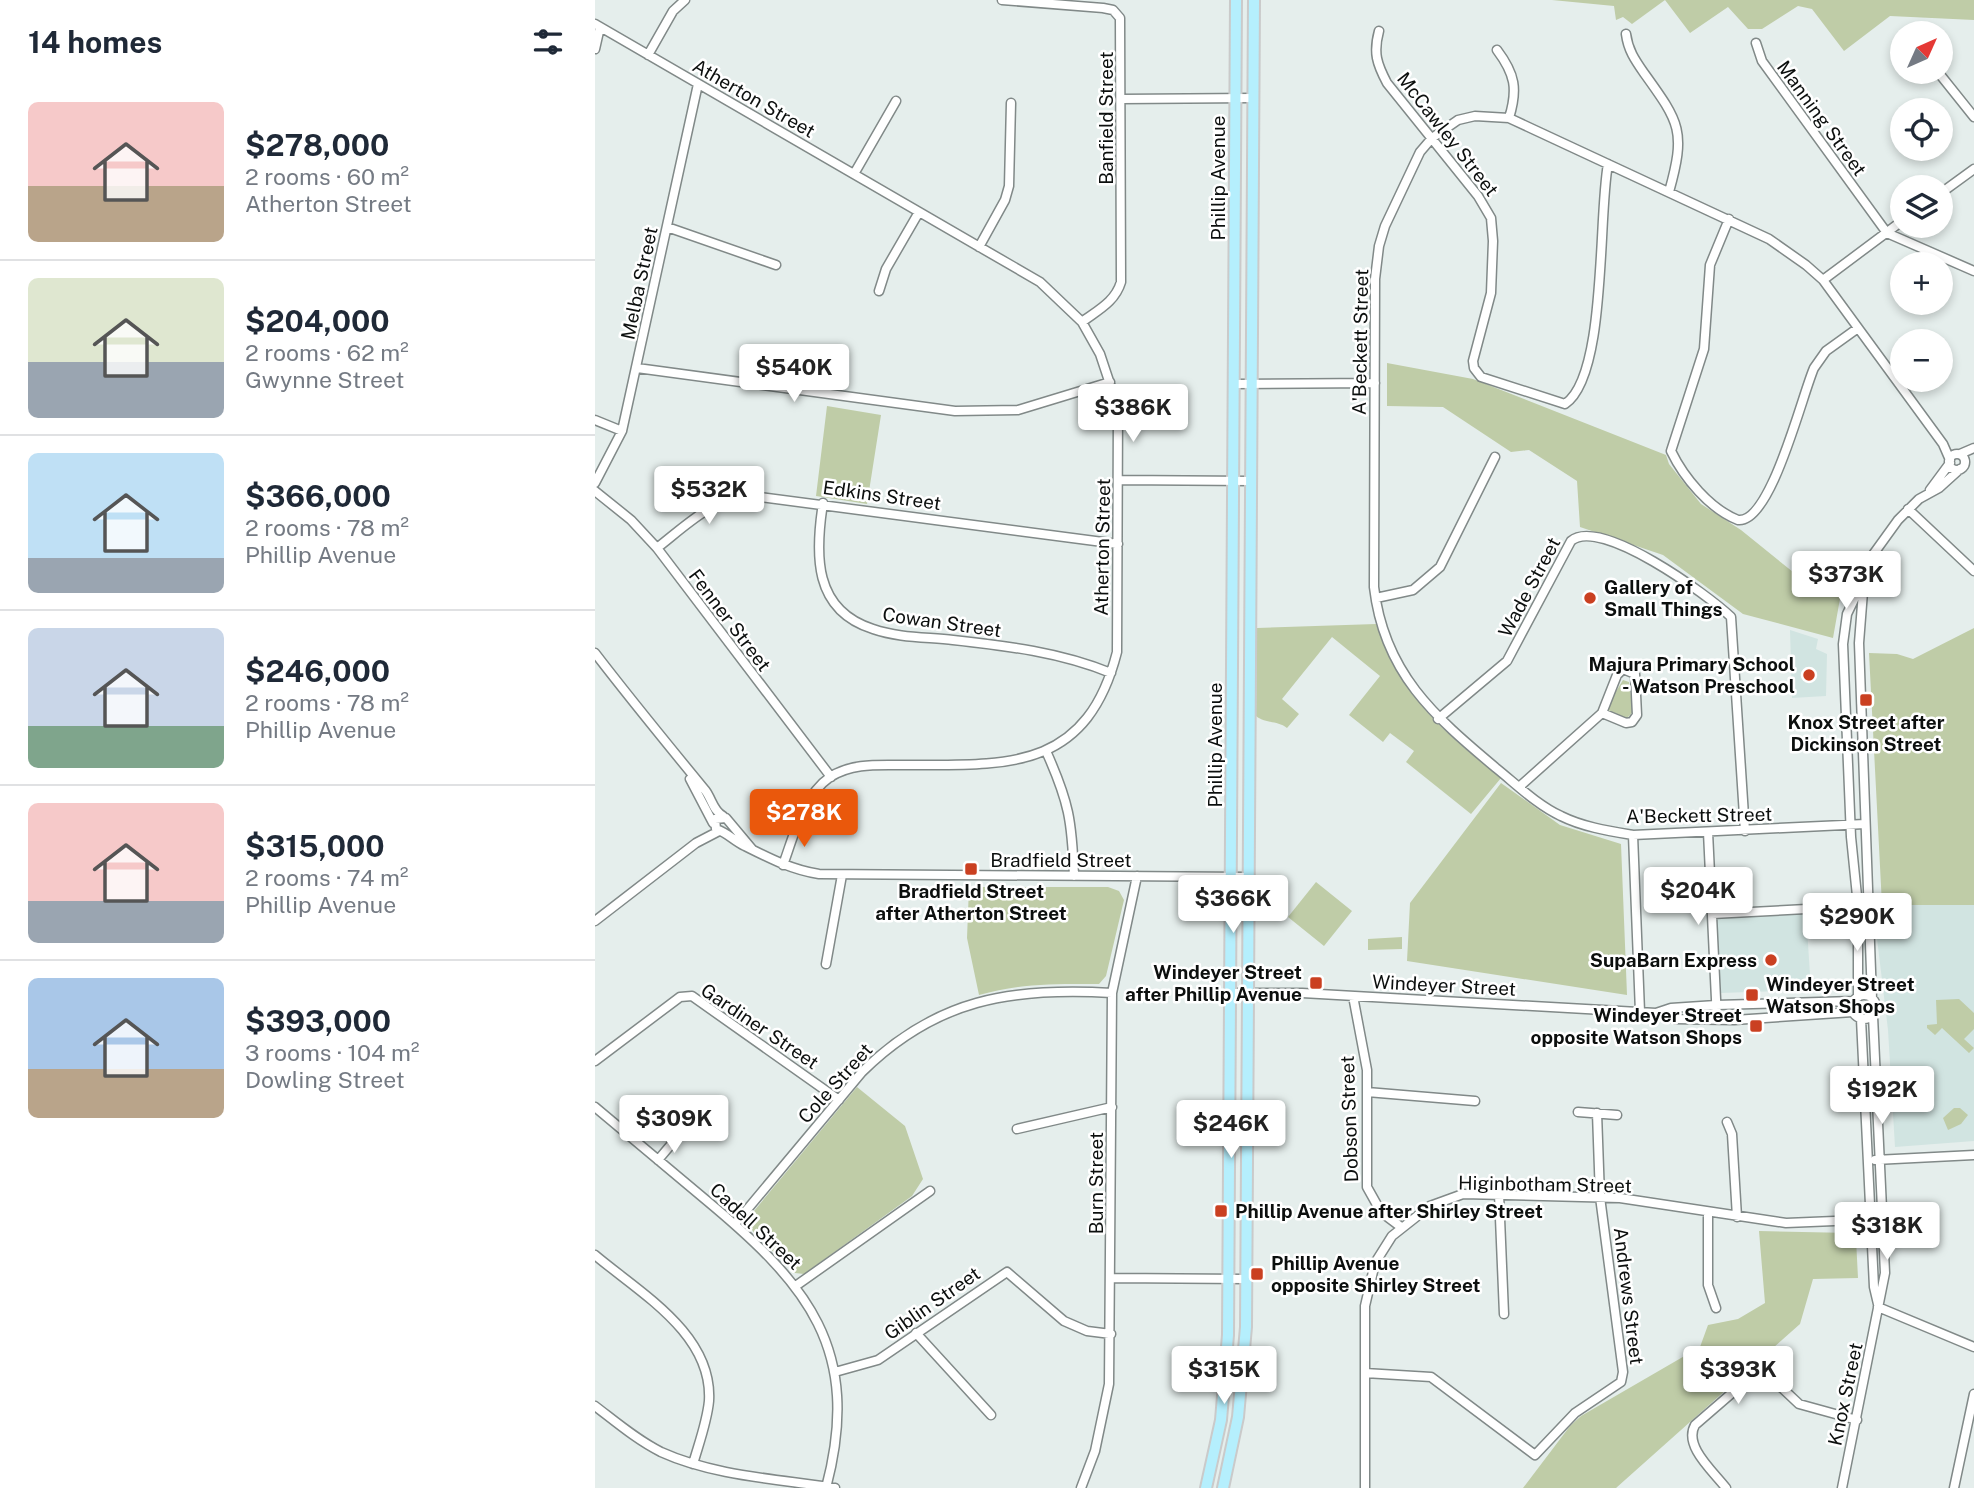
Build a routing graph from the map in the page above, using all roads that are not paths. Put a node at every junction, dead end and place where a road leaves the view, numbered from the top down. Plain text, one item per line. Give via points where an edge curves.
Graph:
1 (685, 0) edge
2 (1002, 0) edge
3 (1236, 0) edge
4 (1254, 0) edge
5 (597, 26) edge
6 (1379, 32) dead end
7 (1626, 34) dead end
8 (1756, 43) dead end
9 (595, 49) edge
10 (1497, 50) dead end
11 (647, 55) junction
12 (698, 84) junction
13 (1948, 84) edge
14 (1253, 98) junction
15 (1121, 99) junction
16 (1236, 99) junction
17 (896, 101) dead end
18 (1011, 103) dead end
19 (1974, 117) edge
20 (1509, 118) junction
21 (1431, 138) junction
22 (1608, 164) junction
23 (1974, 169) edge
24 (854, 174) junction
25 (1953, 184) edge
26 (1669, 192) junction
27 (919, 212) junction
28 (1729, 219) junction
29 (667, 227) junction
30 (1890, 231) edge
31 (1887, 233) junction
32 (979, 247) junction
33 (776, 265) dead end
34 (1974, 271) edge
35 (1823, 280) junction
36 (879, 291) dead end
37 (1082, 322) junction
38 (1858, 328) junction
39 (637, 368) junction
40 (1110, 382) junction
41 (1251, 383) junction
42 (1375, 383) junction
43 (1234, 384) junction
44 (595, 420) edge
45 (622, 430) junction
46 (1943, 444) junction
47 (1974, 448) edge
48 (1959, 454) junction
49 (1974, 454) edge
50 (1495, 457) dead end
51 (1950, 461) junction
52 (1963, 466) junction
53 (1119, 480) junction
54 (1234, 481) junction
55 (1251, 481) junction
56 (595, 483) edge
57 (1930, 490) junction
58 (595, 491) edge
59 (823, 503) junction
60 (1908, 509) junction
61 (1118, 544) junction
62 (657, 548) junction
63 (1974, 571) edge
64 (1864, 579) junction
65 (1375, 598) junction
66 (595, 653) edge
67 (1111, 673) junction
68 (1602, 713) junction
69 (1438, 719) junction
70 (1046, 751) junction
71 (685, 771) junction
72 (831, 777) junction
73 (1519, 787) junction
74 (726, 818) junction
75 (1865, 824) junction
76 (1851, 825) junction
77 (717, 827) junction
78 (1745, 831) junction
79 (1708, 832) junction
80 (1633, 835) junction
81 (752, 849) junction
82 (783, 865) junction
83 (842, 875) junction
84 (1074, 876) junction
85 (1137, 876) junction
86 (1232, 876) junction
87 (1249, 877) junction
88 (1858, 906) junction
89 (1869, 906) junction
90 (1712, 914) junction
91 (595, 921) edge
92 (826, 964) dead end
93 (1111, 993) junction
94 (1231, 993) junction
95 (1247, 993) junction
96 (1353, 996) junction
97 (1872, 998) junction
98 (1855, 999) junction
99 (1716, 1005) junction
100 (1640, 1012) junction
101 (1853, 1012) junction
102 (1656, 1013) junction
103 (1873, 1016) junction
104 (1861, 1019) junction
105 (1717, 1020) junction
106 (595, 1062) edge
107 (1367, 1092) junction
108 (839, 1100) junction
109 (1475, 1101) dead end
110 (595, 1107) edge
111 (1112, 1107) junction
112 (1578, 1112) dead end
113 (1597, 1114) junction
114 (1617, 1115) dead end
115 (691, 1121) dead end
116 (1727, 1122) dead end
117 (1017, 1129) dead end
118 (1974, 1155) edge
119 (658, 1160) junction
120 (1869, 1160) junction
121 (1879, 1160) junction
122 (930, 1191) dead end
123 (1499, 1194) junction
124 (1600, 1197) junction
125 (1708, 1212) junction
126 (1737, 1217) junction
127 (1883, 1219) junction
128 (1872, 1220) junction
129 (735, 1224) junction
130 (1401, 1227) junction
131 (595, 1255) edge
132 (1112, 1278) junction
133 (1229, 1279) junction
134 (1246, 1279) junction
135 (797, 1285) junction
136 (1878, 1307) junction
137 (1716, 1308) dead end
138 (1504, 1314) dead end
139 (916, 1334) junction
140 (1111, 1334) junction
141 (1974, 1347) edge
142 (835, 1372) junction
143 (1365, 1373) junction
144 (1974, 1394) edge
145 (595, 1406) edge
146 (991, 1415) dead end
147 (1857, 1420) junction
148 (693, 1464) junction
149 (829, 1488) edge
150 (1081, 1488) edge
151 (1206, 1488) edge
152 (1223, 1488) edge
153 (1365, 1488) edge
154 (1726, 1488) edge
155 (1842, 1488) edge
156 (1954, 1488) edge

1 - 11 street via 673,11
2 - 15 street, Banfield Street via 1113,10 1122,26
3 - 16 main road, Phillip Avenue
4 - 14 main road, Phillip Avenue
5 - 9 street
5 - 11 street, Atherton Street
6 - 21 street, McCawley Street via 1374,49 1377,65
7 - 26 street via 1632,57 1678,129 1679,150
8 - 31 street, Manning Street via 1762,61
10 - 20 street via 1515,80
11 - 12 street, Atherton Street
12 - 24 street, Atherton Street
12 - 29 street, Melba Street
13 - 19 street
14 - 16 street
14 - 41 main road, Phillip Avenue
15 - 16 street
15 - 37 street, Banfield Street via 1121,282 1118,294
16 - 43 main road, Phillip Avenue
17 - 24 street
18 - 32 street via 1009,186
20 - 21 street, A'Beckett Street via 1458,120
20 - 22 street, A'Beckett Street
21 - 22 street, McCawley Street via 1491,218 1491,293 1473,368 1481,377 1565,404 1576,395 1596,332
21 - 42 street, A'Beckett Street via 1420,152 1379,246
22 - 26 street, A'Beckett Street
23 - 25 street
24 - 27 street, Atherton Street
26 - 28 street, A'Beckett Street
27 - 32 street, Atherton Street
27 - 36 street
28 - 35 street, A'Beckett Street via 1777,244
28 - 38 street via 1710,265 1704,349 1671,451 1701,495 1738,520 1751,517 1772,487 1814,368 1826,351
29 - 33 street
29 - 39 street, Melba Street
30 - 31 street
31 - 34 street
31 - 35 street
32 - 37 street, Atherton Street via 1040,282
35 - 38 street, A'Beckett Street
37 - 40 street, Atherton Street
38 - 46 street, A'Beckett Street
39 - 40 street via 988,412 1018,410
39 - 45 street, Melba Street
40 - 53 street, Atherton Street via 1118,408
41 - 42 street
41 - 43 street
41 - 55 main road, Phillip Avenue
42 - 65 street, A'Beckett Street
43 - 54 main road, Phillip Avenue
44 - 45 street
45 - 56 street, Melba Street
46 - 48 street, A'Beckett Street
46 - 51 street, A'Beckett Street
47 - 48 street
48 - 51 street
48 - 52 street
49 - 52 street
50 - 65 street via 1440,568 1413,590
51 - 52 street via 1953,469
51 - 57 street
52 - 57 street via 1939,488
53 - 54 street
53 - 61 street, Atherton Street
54 - 55 street
54 - 86 main road, Phillip Avenue
55 - 87 main road, Phillip Avenue
57 - 60 street
58 - 62 street, Fenner Street
59 - 61 street, Edkins Street
59 - 62 street, Edkins Street via 760,495 734,497 701,513
59 - 67 street, Cowan Street via 817,549 822,577 835,603 858,622 907,636 1049,653
60 - 63 street
60 - 64 street via 1873,556
61 - 67 street, Atherton Street via 1117,652
62 - 72 street, Fenner Street
64 - 75 street via 1859,643
64 - 76 street via 1847,614 1843,645
65 - 69 street, A'Beckett Street via 1383,633
66 - 71 street, Bradfield Street
67 - 70 street, Atherton Street via 1093,712
68 - 68 street via 1617,675 1623,669 1636,674 1637,715 1632,722
68 - 73 street
69 - 73 street, A'Beckett Street
69 - 78 street, Wade Street via 1507,661 1571,541 1583,536 1604,540 1663,564 1731,617
70 - 72 street, Atherton Street via 1002,764 861,765
70 - 84 street via 1071,819
71 - 74 street, Bradfield Street
71 - 77 street, Bradfield Street
72 - 82 street, Atherton Street via 811,798
73 - 80 street, A'Beckett Street via 1560,816
74 - 77 street
74 - 77 street via 717,817
74 - 81 street, Bradfield Street
75 - 76 street, A'Beckett Street
75 - 89 street
76 - 78 street, A'Beckett Street
76 - 88 street
77 - 81 street, Bradfield Street
77 - 91 street
78 - 79 street, A'Beckett Street
79 - 80 street, A'Beckett Street
79 - 90 street
80 - 100 street
81 - 82 street, Bradfield Street
82 - 83 street, Bradfield Street
83 - 84 street, Bradfield Street
83 - 92 street
84 - 85 street, Bradfield Street
85 - 86 street, Bradfield Street
85 - 93 street, Burn Street
86 - 87 street, Bradfield Street
86 - 94 main road, Phillip Avenue
87 - 95 main road, Phillip Avenue
88 - 89 street
88 - 90 street
88 - 98 street
89 - 97 street
90 - 99 street
93 - 108 street, Cole Street via 1022,993 953,1010 882,1053
93 - 111 street, Burn Street
94 - 95 street, Windeyer Street
94 - 133 main road, Phillip Avenue
95 - 96 street, Windeyer Street
95 - 134 main road, Phillip Avenue
96 - 100 street, Windeyer Street
96 - 107 street, Dobson Street
97 - 98 street
97 - 103 street via 1877,1007
98 - 99 street, Windeyer Street
98 - 101 street
99 - 102 street, Windeyer Street
99 - 105 street
100 - 102 street, Windeyer Street
101 - 104 street
101 - 105 street, Windeyer Street
102 - 105 street, Windeyer Street via 1675,1019
103 - 104 street
103 - 121 street, Knox Street
104 - 120 street, Knox Street
106 - 108 street, Gardiner Street via 680,997 692,996
107 - 109 street
107 - 130 street, Dobson Street via 1367,1187 1381,1212
108 - 129 street, Cole Street
110 - 119 street, Cadell Street
111 - 117 street
111 - 132 street, Burn Street
112 - 113 street
113 - 114 street
113 - 124 street, Andrews Street
115 - 119 street
116 - 126 street via 1732,1134
118 - 121 street
119 - 129 street, Cadell Street
120 - 121 street
120 - 128 street, Knox Street
121 - 127 street, Knox Street
122 - 135 street
123 - 124 street, Higinbotham Street
123 - 130 street, Higinbotham Street via 1447,1198
123 - 138 street
124 - 125 street, Higinbotham Street
124 - 143 street, Andrews Street via 1623,1377 1617,1386 1575,1413 1541,1451 1535,1455 1527,1451 1431,1377
125 - 126 street, Higinbotham Street
125 - 137 street via 1708,1285
126 - 128 street, Higinbotham Street via 1786,1223
127 - 128 street, Higinbotham Street
127 - 136 street, Knox Street via 1885,1273
128 - 136 street, Knox Street
129 - 135 street, Cadell Street
130 - 143 street, Higinbotham Street via 1383,1249 1369,1284
131 - 148 street via 676,1324 698,1350 709,1400
132 - 133 street
132 - 140 street, Burn Street
133 - 134 street
133 - 151 main road, Phillip Avenue via 1225,1387
134 - 152 main road, Phillip Avenue via 1243,1387
135 - 142 street, Cadell Street via 819,1325
136 - 141 street
136 - 147 street, Knox Street
139 - 140 street, Giblin Street via 1007,1272 1064,1321 1087,1331
139 - 142 street, Giblin Street via 872,1363
139 - 146 street
140 - 150 street, Burn Street via 1105,1409
142 - 149 street, Cadell Street via 835,1451
143 - 153 street, Higinbotham Street
144 - 156 street
145 - 148 street via 651,1447
147 - 154 street via 1799,1404 1766,1373 1754,1374 1691,1432 1694,1446
147 - 155 street, Knox Street
148 - 149 street

